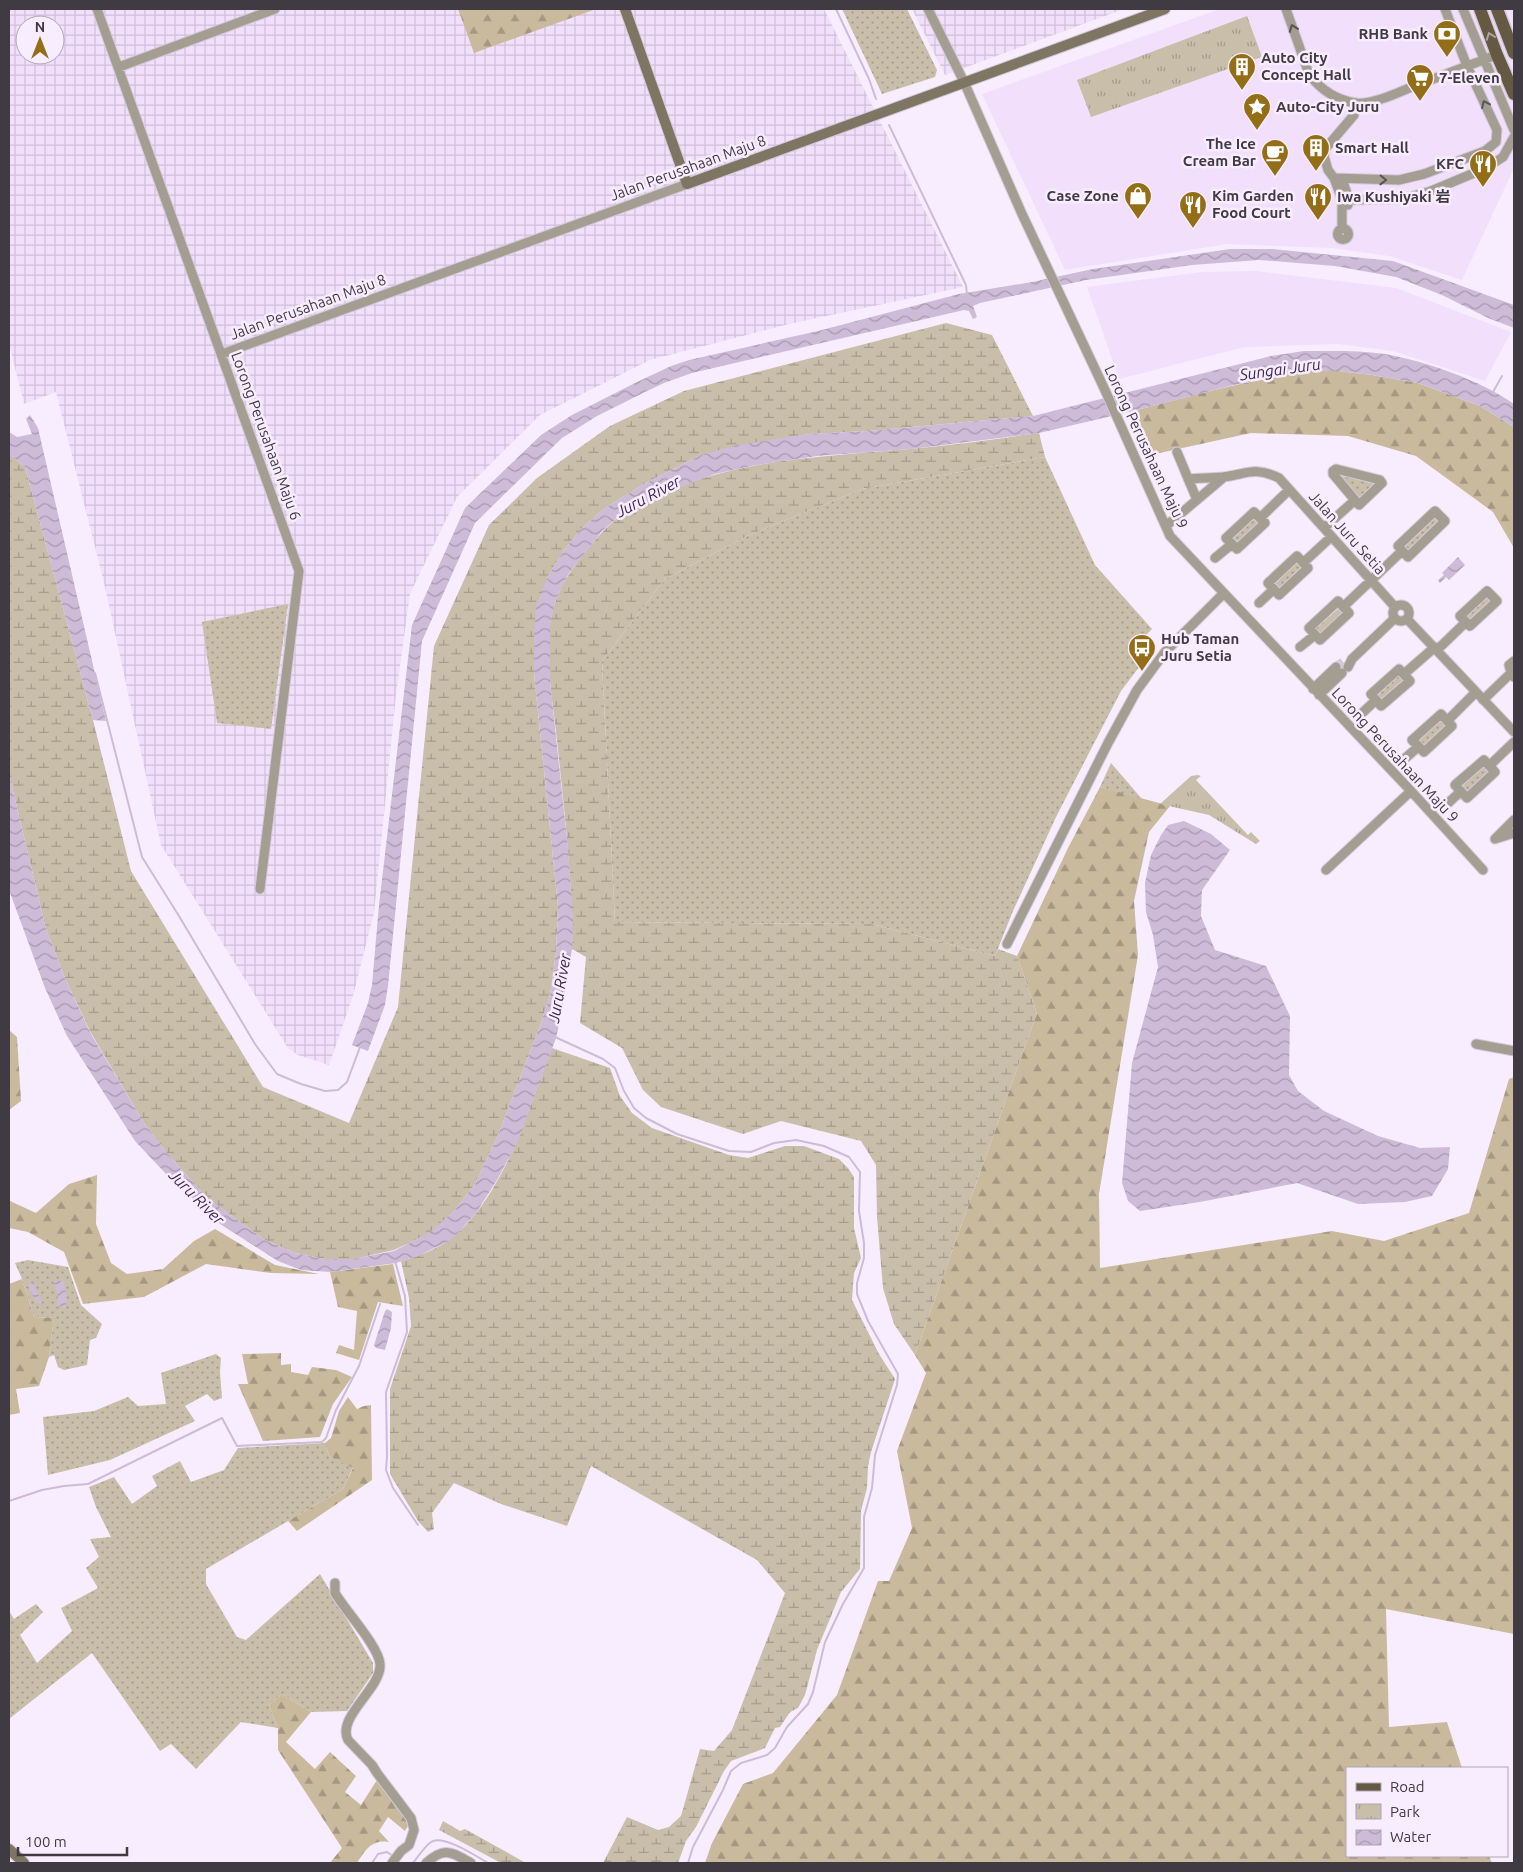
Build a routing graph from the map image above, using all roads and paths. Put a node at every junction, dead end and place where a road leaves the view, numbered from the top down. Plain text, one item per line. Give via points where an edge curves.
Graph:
1 (97, 9) edge
2 (276, 9) edge
3 (625, 9) edge
4 (928, 9) edge
5 (1165, 9) edge
6 (1286, 9) edge
7 (1445, 9) edge
8 (1463, 9) edge
9 (1480, 9) edge
10 (1497, 9) edge
11 (1514, 53) edge
12 (1497, 55) junction
13 (1484, 60) junction
14 (1467, 66) junction
15 (119, 67) junction
16 (964, 82) junction
17 (1514, 94) edge
18 (1357, 103) junction
19 (1514, 130) edge
20 (1514, 137) edge
21 (1457, 162) junction
22 (1463, 178) junction
23 (1338, 179) junction
24 (687, 184) junction
25 (1345, 200) junction
26 (1345, 229) dead end
27 (222, 354) junction
28 (1177, 452) dead end
29 (1224, 477) junction
30 (1188, 478) junction
31 (1289, 490) junction
32 (1197, 500) junction
33 (1354, 500) junction
34 (1260, 518) junction
35 (1166, 526) junction
36 (1324, 528) junction
37 (1331, 537) junction
38 (1232, 544) junction
39 (1402, 551) junction
40 (1215, 558) dead end
41 (1303, 563) junction
42 (1371, 580) junction
43 (1274, 589) junction
44 (1223, 594) junction
45 (1259, 603) dead end
46 (1343, 607) junction
47 (1395, 607) junction
48 (1395, 618) junction
49 (1407, 618) junction
50 (1466, 622) dead end
51 (1315, 635) junction
52 (1300, 648) dead end
53 (1436, 648) junction
54 (1514, 661) edge
55 (1404, 674) junction
56 (1512, 675) edge
57 (1316, 692) junction
58 (1476, 692) junction
59 (1376, 700) junction
60 (1483, 700) junction
61 (1360, 715) dead end
62 (1447, 720) junction
63 (1514, 732) edge
64 (1514, 742) edge
65 (1418, 747) junction
66 (1402, 761) dead end
67 (1489, 766) junction
68 (1410, 791) junction
69 (1461, 791) junction
70 (1445, 806) dead end
71 (1514, 820) edge
72 (1514, 833) edge
73 (1326, 870) dead end
74 (1483, 870) dead end
75 (260, 889) dead end
76 (1007, 944) dead end
77 (1476, 1044) dead end
78 (1514, 1050) edge
79 (335, 1582) dead end
80 (9, 1848) edge
81 (394, 1860) edge
82 (24, 1863) edge
83 (426, 1863) edge
84 (471, 1863) edge

1 - 15 street, Lorong Perusahaan Maju 6
2 - 15 street
3 - 24 street
4 - 16 street, Lorong Perusahaan Maju 9
5 - 16 street, Jalan Perusahaan Maju 8
18 -> 6 street via 1333,96 1315,82 1309,74
7 - 14 street
8 - 13 street
12 -> 9 main road
10 - 11 main road
12 - 13 street
12 - 17 main road
13 - 14 street
13 - 19 street
14 - 18 street via 1380,99
21 -> 14 street via 1485,151 1496,142 1497,130
15 - 27 street, Lorong Perusahaan Maju 6
16 - 24 street, Jalan Perusahaan Maju 8
16 - 35 street, Lorong Perusahaan Maju 9
18 - 23 street via 1354,115 1325,149 1326,163
20 - 22 street via 1503,157
21 - 22 street
23 -> 21 street via 1399,180
22 - 25 street via 1402,199
23 - 25 street
24 - 27 street, Jalan Perusahaan Maju 8
25 - 26 street
27 - 75 street, Lorong Perusahaan Maju 6 via 299,571
28 - 30 street
29 - 30 street
29 - 31 street, Jalan Juru Setia via 1266,471 1279,478
29 - 32 street
30 - 32 street
31 - 34 street
31 - 36 street, Jalan Juru Setia
32 - 35 street
33 - 33 street via 1333,474 1333,471 1340,469 1382,482 1359,505
33 - 36 street
34 - 38 street via 1265,523 1237,549
34 - 38 street via 1254,512 1226,538
35 - 44 street, Lorong Perusahaan Maju 9 via 1170,536
36 - 37 street, Jalan Juru Setia
37 - 41 street
37 - 42 street, Jalan Juru Setia
38 - 40 street
39 - 39 street via 1398,546 1435,511 1445,521 1408,557
39 - 42 street
41 - 43 street via 1308,568 1279,595
41 - 43 street via 1297,556 1268,583
42 - 46 street
42 - 47 street, Jalan Juru Setia
43 - 45 street
44 - 57 street, Lorong Perusahaan Maju 9
44 - 76 street via 1166,652 1137,690
46 - 51 street via 1349,613 1320,640
46 - 51 street via 1338,601 1308,628
47 - 48 street
47 - 49 street, Jalan Juru Setia via 1402,604 1407,607 1410,612
48 - 49 street via 1400,621
48 - 57 street
49 - 53 street, Jalan Juru Setia
50 - 53 street
51 - 52 street
53 - 55 street
53 - 58 street, Jalan Juru Setia
54 - 56 street via 1510,665
55 - 59 street via 1399,669 1371,694
55 - 59 street via 1410,681 1381,706
56 - 60 street
57 - 68 street, Lorong Perusahaan Maju 9
58 - 60 street, Jalan Juru Setia
58 - 62 street
59 - 61 street
60 - 63 street, Jalan Juru Setia
62 - 65 street via 1452,726 1424,752
62 - 65 street via 1441,714 1412,740
64 - 67 street
65 - 66 street
67 - 69 street via 1484,760 1455,785
67 - 69 street via 1495,772 1467,798
68 - 73 street
68 - 74 street, Lorong Perusahaan Maju 9
69 - 70 street
71 - 72 street via 1495,839
77 - 78 street
79 - 81 street via 334,1592 380,1662 379,1675 348,1724 345,1735 411,1818 412,1838
80 - 82 street
83 - 84 street via 447,1852

